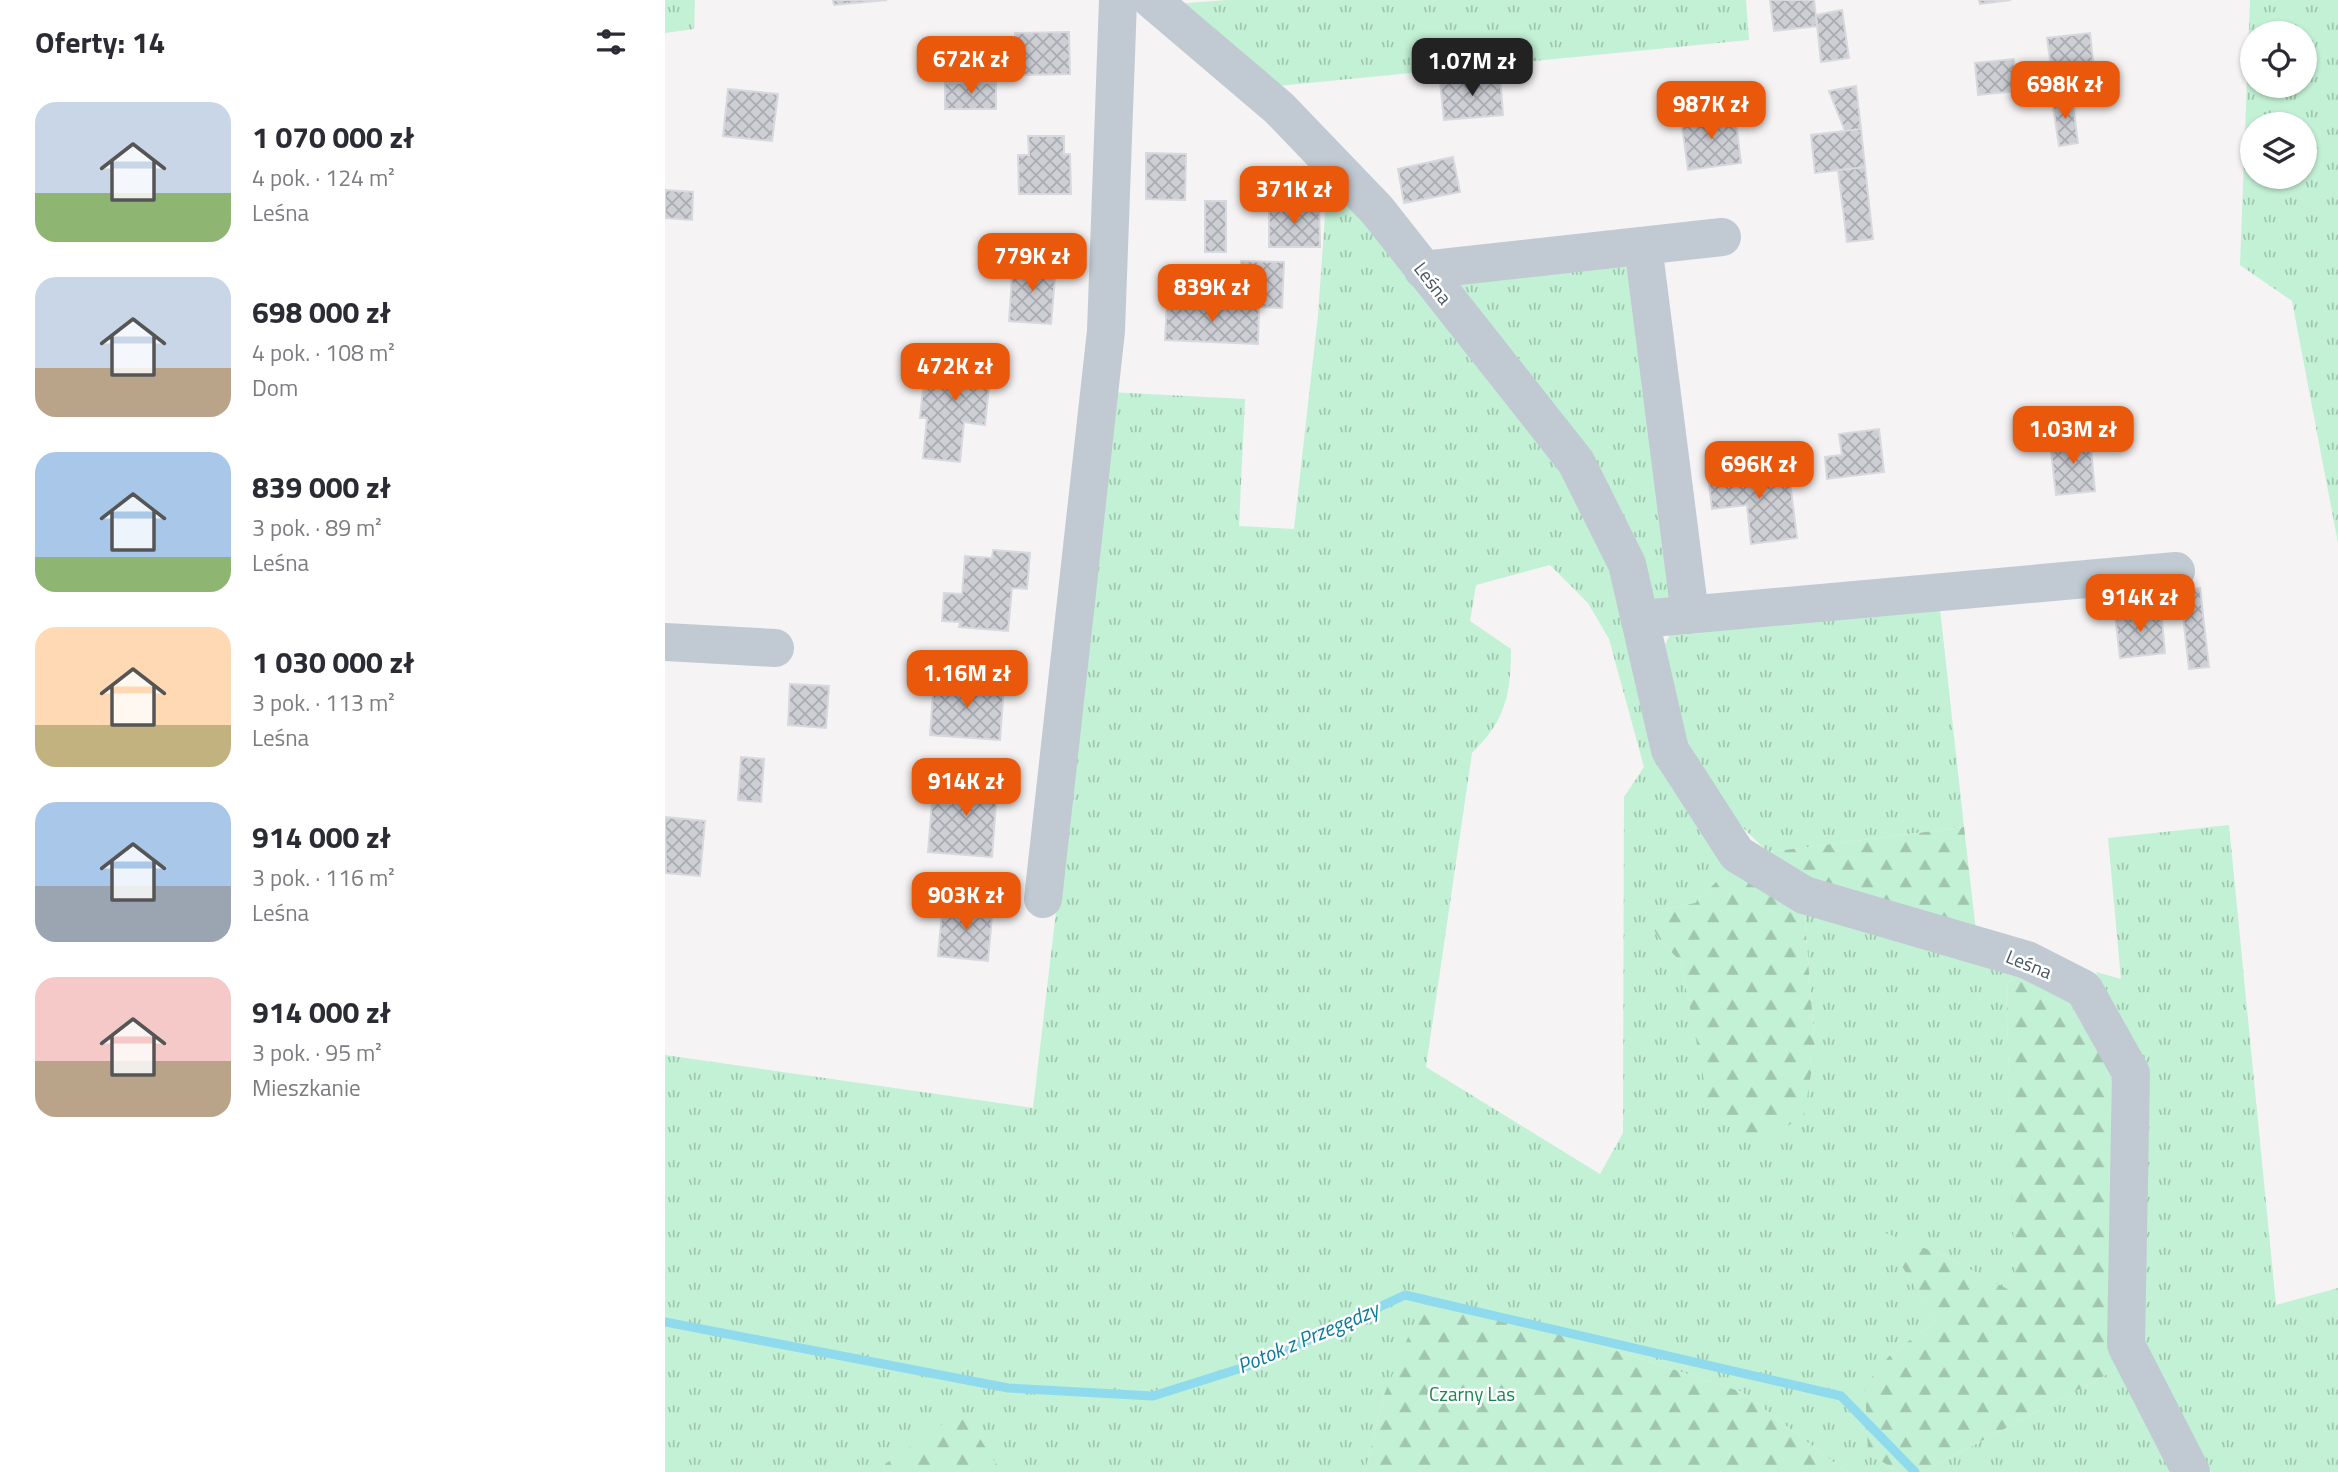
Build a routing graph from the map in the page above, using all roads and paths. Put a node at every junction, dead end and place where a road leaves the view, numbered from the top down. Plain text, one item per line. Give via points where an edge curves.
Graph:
1 (1118, 0) edge
2 (1152, 0) edge
3 (1722, 237) dead end
4 (1645, 261) dead end
5 (1423, 270) junction
6 (2176, 571) dead end
7 (1690, 615) junction
8 (1641, 619) junction
9 (665, 642) edge
10 (775, 648) dead end
11 (1043, 899) dead end
12 (2191, 1472) edge

1 - 11 street via 1106,331
2 - 5 street, Leśna via 1279,108 1377,209
3 - 5 street
4 - 7 street
5 - 8 street, Leśna via 1576,463 1627,564
6 - 7 street
7 - 8 street
8 - 12 street, Leśna via 1670,750 1737,855 1804,895 2027,960 2084,989 2131,1073 2126,1345
9 - 10 street

